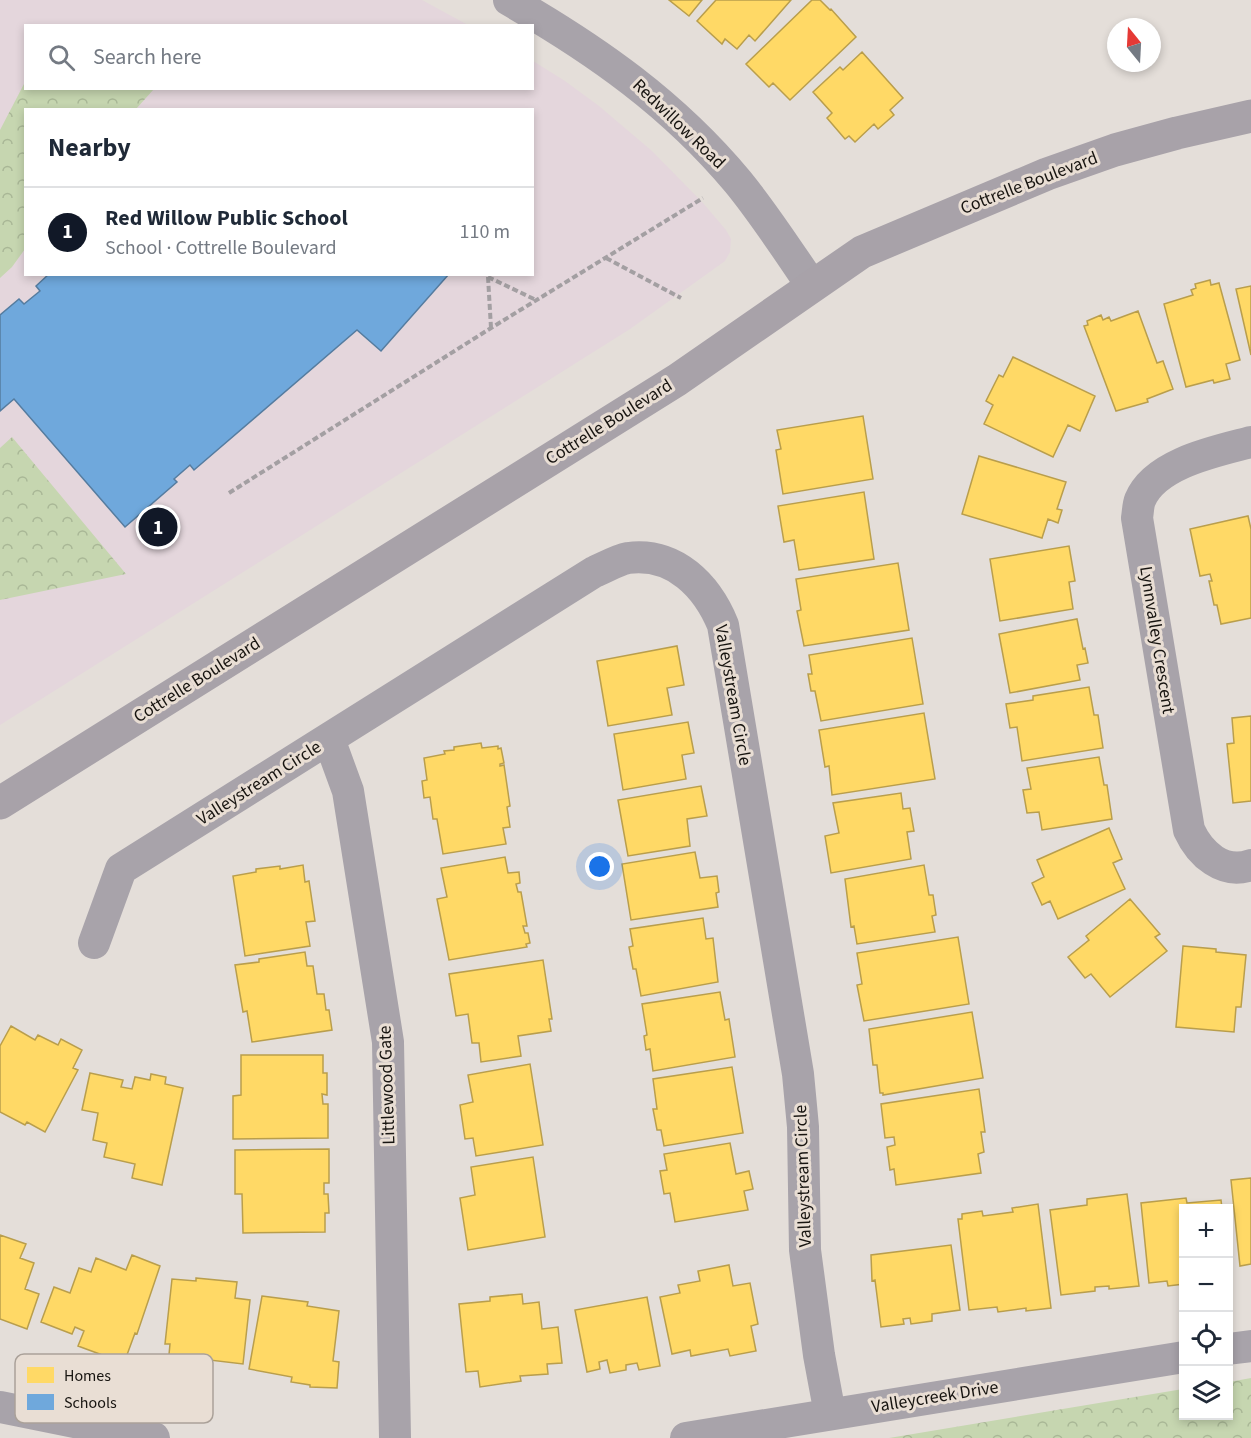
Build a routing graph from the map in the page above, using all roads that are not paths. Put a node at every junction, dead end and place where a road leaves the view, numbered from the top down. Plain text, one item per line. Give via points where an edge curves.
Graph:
1 (509, 0) edge
2 (1251, 116) edge
3 (812, 286) junction
4 (1251, 442) edge
5 (329, 739) junction
6 (0, 803) edge
7 (1251, 865) edge
8 (94, 943) dead end
9 (1251, 1346) edge
10 (1233, 1348) edge
11 (1179, 1358) edge
12 (0, 1407) edge
13 (15, 1410) edge
14 (830, 1414) junction
15 (79, 1423) edge
16 (154, 1438) edge
17 (395, 1438) edge
18 (686, 1438) edge

1 - 3 street, Redwillow Road via 624,72 659,100 738,182
2 - 3 main road, Cottrelle Boulevard via 1115,150 1047,174 862,252
3 - 6 main road, Cottrelle Boulevard via 677,380
4 - 7 street, Lynnvalley Crescent via 1202,456 1161,474 1146,488 1137,518 1189,830 1209,858 1224,867
5 - 8 street, Valleystream Circle via 121,869
5 - 14 street, Valleystream Circle via 594,572 627,558 658,559 683,570 704,590 723,625 798,1074 805,1250
5 - 17 street, Littlewood Gate via 348,790 388,1042
9 - 10 street
11 - 14 street, Valleycreek Drive
12 - 13 street
14 - 18 street, Valleycreek Drive
15 - 16 street

